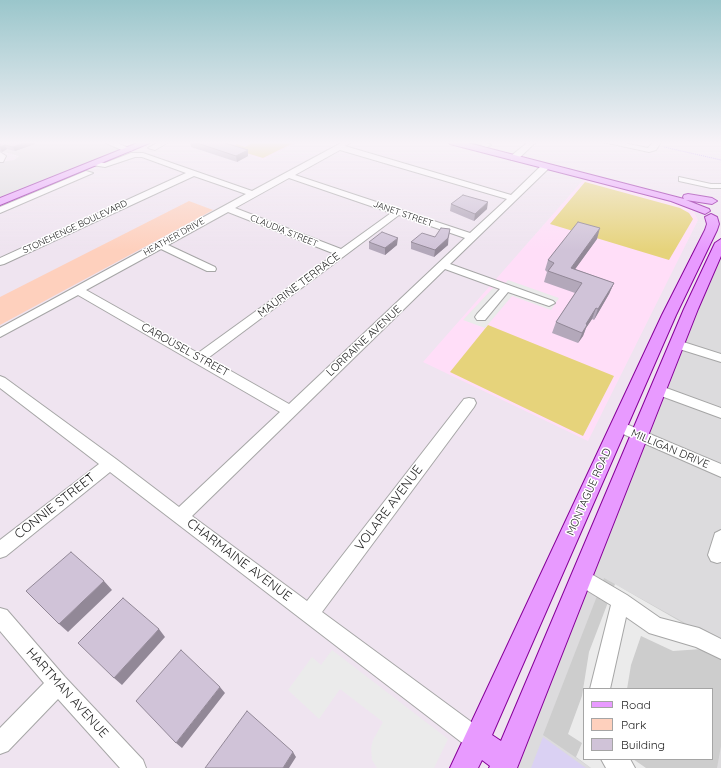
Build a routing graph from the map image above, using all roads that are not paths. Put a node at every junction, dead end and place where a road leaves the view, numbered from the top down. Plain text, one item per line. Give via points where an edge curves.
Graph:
1 (59, 178) edge
2 (78, 178) edge
3 (180, 178) edge
4 (209, 178) edge
5 (283, 178) edge
6 (296, 178) edge
7 (444, 178) edge
8 (534, 178) edge
9 (591, 178) edge
10 (682, 179) dead end
11 (721, 186) edge
12 (253, 194) junction
13 (513, 198) junction
14 (0, 202) edge
15 (227, 208) junction
16 (0, 210) edge
17 (714, 210) edge
18 (398, 212) junction
19 (472, 237) junction
20 (721, 243) edge
21 (160, 245) junction
22 (341, 253) junction
23 (0, 262) edge
24 (444, 265) junction
25 (211, 269) dead end
26 (506, 288) junction
27 (78, 290) junction
28 (549, 303) dead end
29 (481, 317) dead end
30 (0, 333) edge
31 (677, 344) junction
32 (200, 358) junction
33 (721, 358) edge
34 (0, 380) edge
35 (658, 390) junction
36 (469, 403) dead end
37 (290, 411) junction
38 (721, 413) edge
39 (618, 426) junction
40 (640, 436) junction
41 (111, 463) junction
42 (721, 471) edge
43 (181, 516) junction
44 (721, 538) edge
45 (0, 550) edge
46 (717, 555) dead end
47 (581, 577) junction
48 (621, 601) junction
49 (310, 613) junction
50 (0, 617) edge
51 (721, 649) edge
52 (58, 684) junction
53 (600, 688) edge
54 (477, 740) junction
55 (0, 743) edge
56 (613, 760) edge
57 (504, 764) edge
58 (135, 768) edge
59 (464, 768) edge
60 (624, 768) edge

1 - 14 main road
2 - 16 street
3 - 23 street, STONEHENGE BOULEVARD
4 - 12 street
5 - 12 street, HEATHER DRIVE
6 - 18 street, JANET STREET
7 - 13 street
8 - 13 street, LORRAINE AVENUE
9 - 17 main road
10 - 11 street
12 - 15 street, HEATHER DRIVE
13 - 19 street, LORRAINE AVENUE
15 - 21 street, HEATHER DRIVE
15 - 22 street, CLAUDIA STREET
17 - 39 main road, MONTAGUE ROAD via 712,227
18 - 19 street, JANET STREET
18 - 22 street, MAURINE TERRACE
19 - 24 street, LORRAINE AVENUE
20 - 31 main road
21 - 25 street
21 - 27 street, HEATHER DRIVE
22 - 32 street, MAURINE TERRACE
24 - 26 street
24 - 37 street, LORRAINE AVENUE
26 - 28 street
26 - 29 street
27 - 30 street, HEATHER DRIVE
27 - 32 street, CAROUSEL STREET
31 - 33 street
31 - 35 main road
32 - 37 street, CAROUSEL STREET
34 - 41 street, CHARMAINE AVENUE
35 - 38 street
35 - 40 main road
36 - 49 street, VOLARE AVENUE
37 - 43 street, LORRAINE AVENUE
39 - 40 street, MILLIGAN DRIVE
39 - 54 main road, MONTAGUE ROAD
40 - 42 street, MILLIGAN DRIVE
40 - 47 main road
41 - 43 street, CHARMAINE AVENUE
41 - 45 street, CONNIE STREET
43 - 49 street, CHARMAINE AVENUE
44 - 46 street
47 - 48 street
47 - 57 main road
48 - 51 street via 656,626 699,638
48 - 53 street
49 - 54 street, CHARMAINE AVENUE
50 - 52 street, HARTMAN AVENUE
52 - 55 street
52 - 58 street, HARTMAN AVENUE
54 - 57 main road
54 - 59 main road, MONTAGUE ROAD
56 - 60 street

